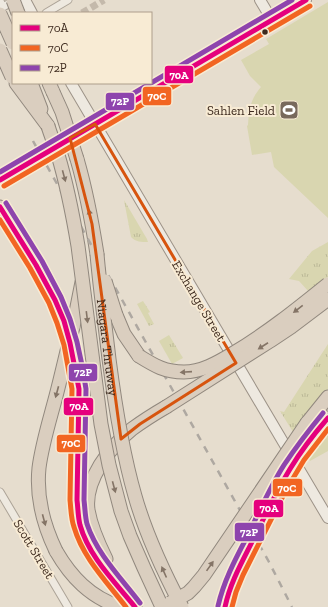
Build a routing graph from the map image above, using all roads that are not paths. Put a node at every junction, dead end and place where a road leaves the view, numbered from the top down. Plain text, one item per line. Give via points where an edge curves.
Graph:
1 (14, 0) edge
2 (25, 0) edge
3 (68, 0) edge
4 (260, 0) edge
5 (306, 0) edge
6 (0, 1) edge
7 (18, 12) edge
8 (31, 12) edge
9 (48, 12) edge
10 (0, 14) edge
11 (272, 20) junction
12 (12, 40) edge
13 (12, 43) edge
14 (12, 47) edge
15 (0, 49) edge
16 (0, 54) edge
17 (12, 76) edge
18 (17, 84) edge
19 (31, 84) edge
20 (49, 84) edge
21 (72, 84) edge
22 (95, 124) junction
23 (48, 126) junction
24 (0, 180) edge
25 (0, 207) edge
26 (97, 254) junction
27 (82, 279) junction
28 (328, 284) edge
29 (328, 299) edge
30 (328, 397) edge
31 (328, 418) edge
32 (0, 492) edge
33 (328, 518) edge
34 (128, 605) edge
35 (68, 607) edge
36 (161, 607) edge
37 (182, 607) edge
38 (225, 607) edge

1 - 6 street via 3,7
1 - 7 highway, bridge
2 - 8 street
3 - 9 street
4 - 11 street
5 - 11 street
10 - 12 highway, bridge
11 - 22 street
13 - 15 street
14 - 16 street
15 - 17 highway, bridge
18 - 23 highway
19 - 23 highway, Niagara Thruway
26 -> 20 highway, Niagara Thruway, bridge via 83,181 62,112
21 - 22 street, Exchange Street
22 - 24 street, bridge
22 - 33 street, Exchange Street
23 -> 27 highway, Niagara Thruway, bridge via 65,183 76,233
25 - 34 highway, bridge via 56,301 68,337 79,389 77,500 80,522 92,552
28 -> 26 highway, bridge via 274,327 217,363 200,370 170,372 139,356 124,334
37 -> 26 highway, Niagara Thruway, bridge via 147,534 125,458 117,416
27 -> 34 highway, bridge via 64,369 45,438 40,467 40,500 49,536 64,565 94,595 110,604
27 -> 36 highway, Niagara Thruway, bridge via 101,424 109,465 130,536
29 -> 34 highway, bridge via 270,342 140,424 121,440 99,466 90,484 88,509 98,543
36 -> 30 highway, bridge via 188,593 194,587 307,423
31 - 38 highway, bridge via 290,469 273,500 234,576
32 - 35 street, Scott Street

